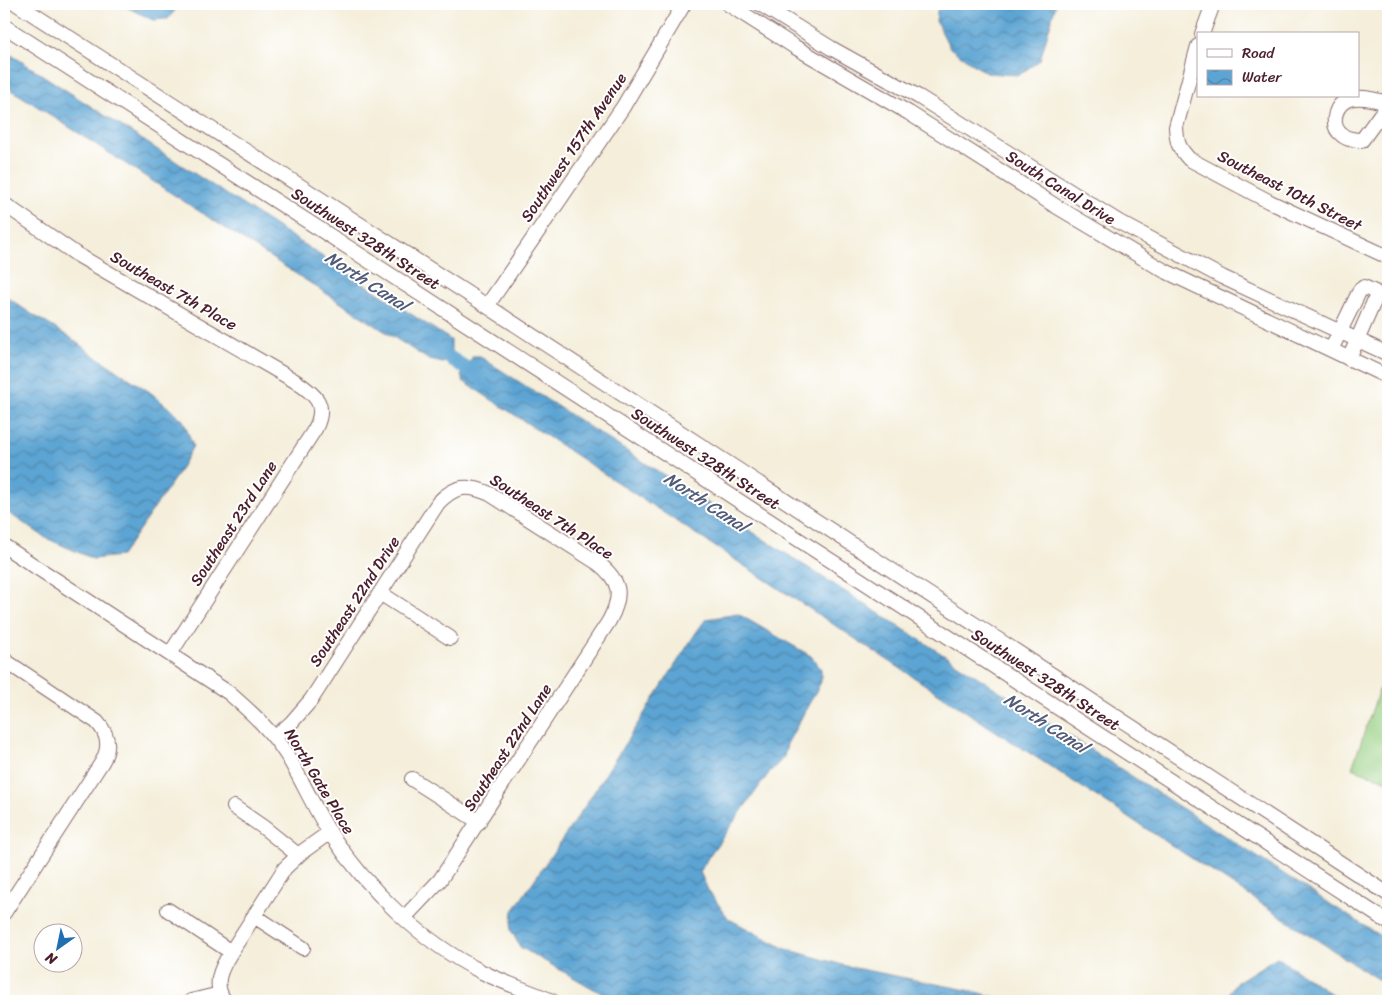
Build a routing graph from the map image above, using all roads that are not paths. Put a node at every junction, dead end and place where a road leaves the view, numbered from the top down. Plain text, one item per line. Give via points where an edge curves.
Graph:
1 (17, 4) edge
2 (684, 4) edge
3 (728, 4) edge
4 (760, 4) edge
5 (1213, 4) edge
6 (4, 26) edge
7 (1203, 32) edge
8 (1197, 50) edge
9 (1388, 103) edge
10 (1388, 108) edge
11 (4, 204) edge
12 (1388, 257) edge
13 (487, 306) junction
14 (1339, 332) junction
15 (1358, 340) junction
16 (1331, 350) junction
17 (1388, 354) edge
18 (1349, 359) junction
19 (1388, 377) edge
20 (321, 410) joint
21 (464, 487) joint
22 (4, 546) edge
23 (616, 584) joint
24 (380, 593) junction
25 (450, 638) dead end
26 (170, 654) junction
27 (4, 660) edge
28 (275, 737) junction
29 (412, 779) dead end
30 (234, 807) dead end
31 (479, 822) junction
32 (330, 832) junction
33 (298, 855) junction
34 (1388, 894) edge
35 (168, 910) dead end
36 (4, 913) edge
37 (254, 916) junction
38 (404, 918) junction
39 (1388, 922) edge
40 (303, 948) dead end
41 (230, 952) junction
42 (222, 997) edge
43 (191, 1001) edge
44 (552, 1001) edge

1 - 13 street, Southwest 328th Street
2 - 13 street, Southwest 157th Avenue via 623,107
3 - 16 street, South Canal Drive via 1163,270
4 - 14 street, South Canal Drive via 919,97 1119,222 1222,277
5 - 7 street
6 - 39 street, Southwest 328th Street
8 - 12 street, Southeast 10th Street via 1176,127 1180,148 1190,159 1270,202
9 - 10 street via 1361,98 1346,101 1336,111 1335,125 1341,135 1362,140
11 - 20 street, Southeast 7th Place via 76,254 294,381 316,398
13 - 34 street, Southwest 328th Street
14 - 15 street, South Canal Drive
14 - 15 street via 1360,290 1370,288 1376,297
14 - 16 street
15 - 17 street, South Canal Drive
15 - 18 street
16 - 18 street, South Canal Drive
18 - 19 street, South Canal Drive
20 - 26 street, Southeast 23rd Lane via 315,429
21 - 23 street, Southeast 7th Place via 483,491 504,503 598,563
21 - 24 street, Southeast 22nd Drive via 448,493 438,503
22 - 26 street, North Gate Place
23 - 31 street, Southeast 22nd Lane via 618,600 609,621
24 - 25 street
24 - 28 street, Southeast 22nd Drive via 311,700
26 - 28 street, North Gate Place via 230,693
27 - 36 street via 97,722 108,740 102,762
28 - 32 street, North Gate Place
29 - 31 street
30 - 33 street
31 - 38 street, Southeast 22nd Lane via 440,880
32 - 33 street
32 - 38 street, North Gate Place via 358,871
33 - 37 street via 285,868
35 - 41 street
37 - 40 street
37 - 41 street
38 - 44 street, North Gate Place via 471,966
41 - 42 street via 220,972 218,984
42 - 43 street

